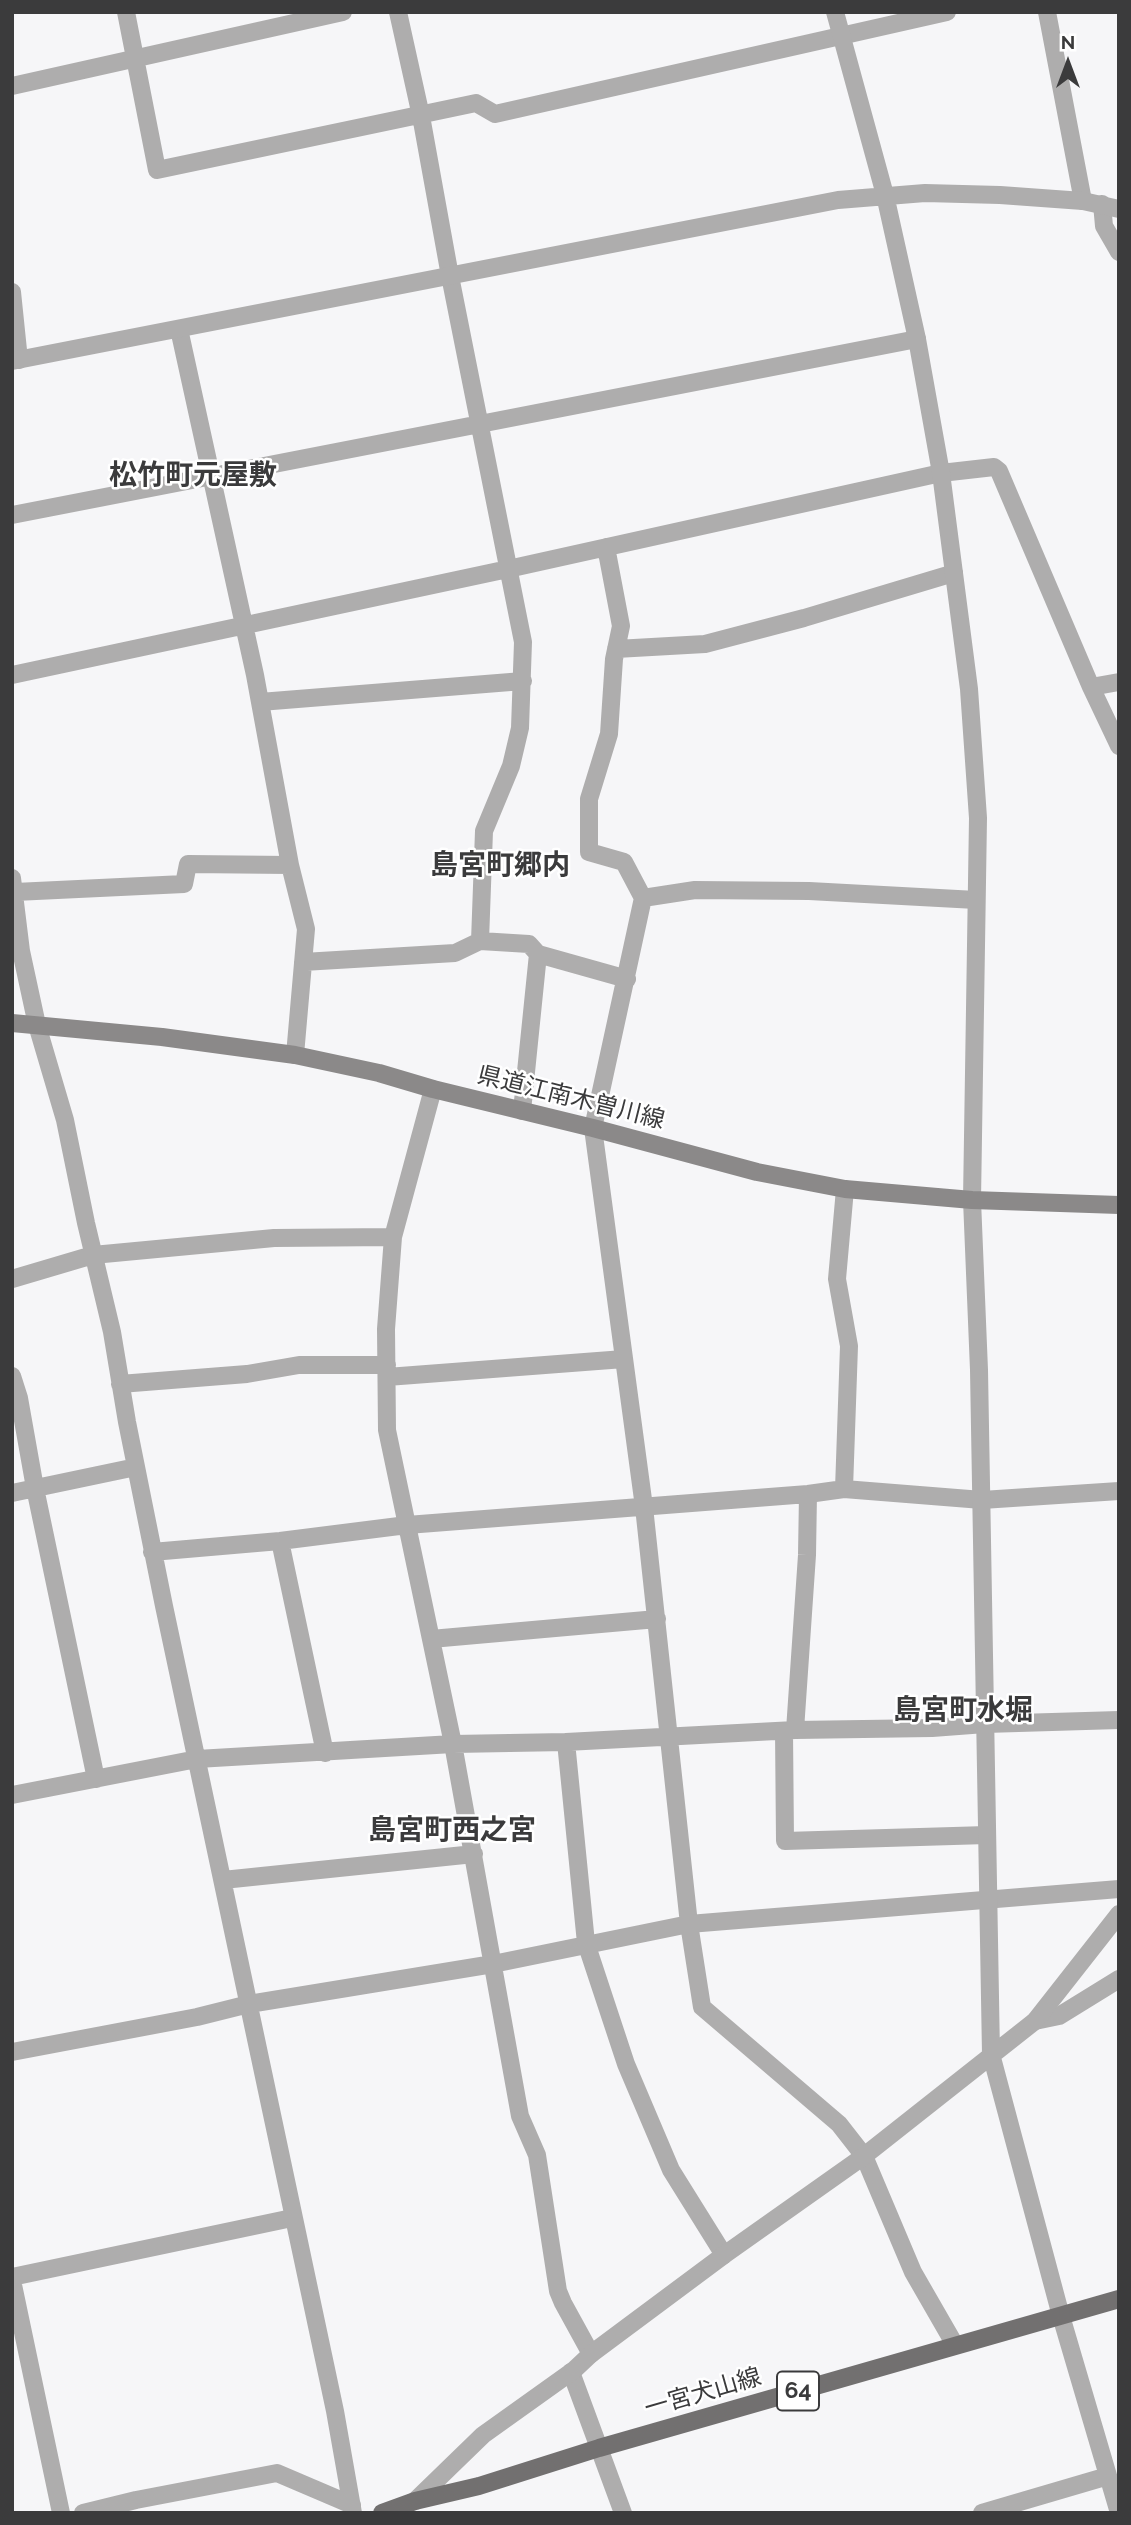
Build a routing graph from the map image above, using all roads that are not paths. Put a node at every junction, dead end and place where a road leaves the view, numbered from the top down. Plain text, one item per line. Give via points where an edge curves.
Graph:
1 (126, 12) edge
2 (343, 12) edge
3 (398, 12) edge
4 (835, 12) edge
5 (947, 12) edge
6 (1046, 12) edge
7 (841, 36) junction
8 (136, 57) junction
9 (12, 86) edge
10 (421, 116) junction
11 (885, 195) junction
12 (1083, 201) junction
13 (1111, 207) edge
14 (1119, 252) edge
15 (450, 276) junction
16 (12, 292) edge
17 (179, 329) junction
18 (917, 339) junction
19 (15, 361) edge
20 (480, 422) junction
21 (941, 473) junction
22 (212, 476) junction
23 (12, 515) edge
24 (606, 547) junction
25 (508, 569) junction
26 (954, 573) junction
27 (244, 625) junction
28 (616, 649) junction
29 (12, 675) edge
30 (523, 681) junction
31 (1119, 682) edge
32 (1091, 687) junction
33 (261, 702) junction
34 (1119, 746) edge
35 (290, 865) junction
36 (13, 885) edge
37 (643, 898) junction
38 (976, 900) junction
39 (480, 941) junction
40 (538, 954) junction
41 (303, 962) junction
42 (627, 979) junction
43 (12, 1023) edge
44 (37, 1025) junction
45 (295, 1055) junction
46 (433, 1089) junction
47 (522, 1111) junction
48 (593, 1128) junction
49 (845, 1189) junction
50 (972, 1200) junction
51 (1119, 1205) edge
52 (393, 1237) junction
53 (93, 1255) junction
54 (12, 1279) edge
55 (624, 1359) junction
56 (387, 1371) junction
57 (12, 1376) edge
58 (120, 1384) junction
59 (136, 1467) junction
60 (35, 1488) junction
61 (844, 1489) junction
62 (1119, 1491) edge
63 (12, 1493) edge
64 (808, 1494) junction
65 (982, 1500) junction
66 (644, 1507) junction
67 (407, 1525) junction
68 (280, 1541) junction
69 (152, 1552) junction
70 (657, 1619) junction
71 (431, 1639) junction
72 (1119, 1720) edge
73 (985, 1724) junction
74 (790, 1731) junction
75 (670, 1736) junction
76 (566, 1742) junction
77 (453, 1744) junction
78 (325, 1753) junction
79 (197, 1759) junction
80 (96, 1779) junction
81 (12, 1795) edge
82 (987, 1835) junction
83 (474, 1854) junction
84 (223, 1880) junction
85 (1119, 1889) edge
86 (990, 1899) junction
87 (1119, 1914) edge
88 (689, 1924) junction
89 (586, 1943) junction
90 (493, 1964) junction
91 (1119, 1979) edge
92 (249, 2004) junction
93 (1035, 2021) junction
94 (12, 2052) edge
95 (992, 2054) junction
96 (863, 2156) junction
97 (292, 2218) junction
98 (724, 2255) junction
99 (12, 2279) edge
100 (1119, 2299) edge
101 (1061, 2316) junction
102 (956, 2346) junction
103 (591, 2354) junction
104 (571, 2372) junction
105 (599, 2448) junction
106 (1108, 2476) junction
107 (417, 2507) edge
108 (352, 2509) edge
109 (61, 2513) edge
110 (83, 2513) edge
111 (382, 2513) edge
112 (623, 2513) edge
113 (982, 2513) edge
114 (1119, 2513) edge

1 - 8 street
2 - 8 street
3 - 10 street
4 - 7 street
5 - 7 street
6 - 12 street
7 - 10 street via 495,114 476,103
7 - 11 street
8 - 9 street
8 - 10 street via 157,170
10 - 15 street
11 - 12 street via 925,192
11 - 15 street via 838,200
11 - 18 street
12 - 13 street
13 - 14 street via 1104,226
15 - 17 street
15 - 20 street
16 - 19 street
17 - 19 street
17 - 22 street
18 - 20 street
18 - 21 street
20 - 22 street
20 - 25 street
21 - 24 street
21 - 26 street
21 - 32 street via 994,467 999,471
22 - 23 street
22 - 27 street
24 - 25 street
24 - 28 street via 621,626
25 - 27 street
25 - 30 street via 523,642
26 - 28 street via 705,644
26 - 38 street via 978,818
27 - 29 street
27 - 33 street
28 - 37 street via 610,734 589,799 589,852 624,862
30 - 33 street
30 - 39 street via 520,728 511,766 484,831
31 - 32 street
32 - 34 street
33 - 35 street
35 - 36 street via 188,864 184,884
35 - 41 street via 306,929
36 - 44 street
37 - 38 street via 708,890
37 - 42 street
38 - 50 street
39 - 40 street via 529,944
39 - 41 street via 455,953
40 - 42 street
40 - 47 street
41 - 45 street
42 - 48 street
43 - 44 main road, 県道江南木曽川線
44 - 45 main road, 県道江南木曽川線
44 - 53 street via 65,1120
45 - 46 main road, 県道江南木曽川線
46 - 47 main road, 県道江南木曽川線
46 - 52 street
47 - 48 main road, 県道江南木曽川線
48 - 49 main road, 県道江南木曽川線 via 757,1172
48 - 55 street
49 - 50 main road, 県道江南木曽川線
49 - 61 street via 837,1279 849,1346
50 - 51 main road, 県道江南木曽川線
50 - 65 street
52 - 53 street via 274,1238
52 - 56 street
53 - 54 street
53 - 58 street
55 - 56 street
55 - 66 street
56 - 58 street via 299,1365
56 - 67 street via 387,1430
57 - 60 street
58 - 59 street
59 - 60 street
59 - 69 street
60 - 63 street
60 - 80 street
61 - 64 street
61 - 65 street
62 - 65 street
64 - 66 street
64 - 74 street via 807,1555
65 - 73 street
66 - 67 street
66 - 70 street
67 - 68 street
67 - 71 street
68 - 69 street
68 - 78 street
69 - 79 street
70 - 71 street
70 - 75 street
71 - 77 street
72 - 73 street
73 - 74 street
73 - 82 street
74 - 75 street
74 - 82 street via 785,1841
75 - 76 street
75 - 88 street
76 - 77 street
76 - 89 street
77 - 78 street
77 - 83 street
78 - 79 street
79 - 80 street
79 - 84 street
80 - 81 street
82 - 86 street
83 - 84 street
83 - 90 street
84 - 92 street
85 - 86 street
86 - 88 street
86 - 95 street
87 - 93 street
88 - 89 street
88 - 96 street via 702,2007 839,2124
89 - 90 street
89 - 98 street via 626,2064 671,2170
90 - 92 street
90 - 103 street via 520,2116 537,2155 558,2291
91 - 93 street via 1059,2015
92 - 94 street
92 - 97 street
93 - 95 street
95 - 96 street
95 - 101 street
96 - 98 street
96 - 102 street via 913,2272
97 - 99 street
97 - 108 street
98 - 103 street
99 - 109 street
100 - 101 main road, 一宮犬山線 / 64
101 - 102 main road, 一宮犬山線 / 64
101 - 106 street
102 - 105 main road, 一宮犬山線 / 64
103 - 104 street
104 - 105 street
104 - 107 street via 483,2435
105 - 107 main road, 一宮犬山線 / 64
105 - 112 street
106 - 113 street
106 - 114 street
107 - 111 main road, 一宮犬山線 / 64
108 - 110 street via 276,2473

